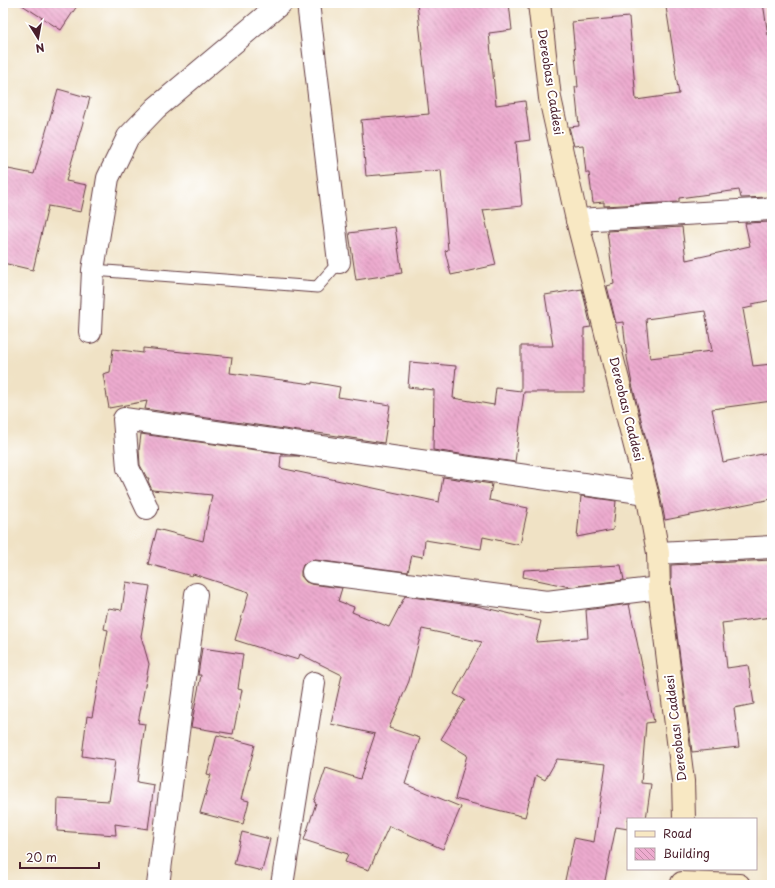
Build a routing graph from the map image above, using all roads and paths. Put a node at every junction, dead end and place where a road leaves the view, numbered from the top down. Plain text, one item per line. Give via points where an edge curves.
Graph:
1 (281, 3) edge
2 (308, 3) edge
3 (539, 3) edge
4 (772, 209) edge
5 (577, 220) junction
6 (339, 262) joint
7 (93, 270) junction
8 (90, 332) dead end
9 (647, 492) junction
10 (147, 508) dead end
11 (772, 547) edge
12 (658, 553) junction
13 (313, 572) dead end
14 (659, 588) junction
15 (196, 594) dead end
16 (314, 683) dead end
17 (684, 818) edge
18 (682, 879) edge
19 (158, 885) edge
20 (282, 885) edge
21 (739, 885) edge

1 - 7 street via 156,108 128,136 108,178
2 - 6 street
3 - 5 street, Dereobası Caddesi via 550,98
4 - 5 street
5 - 9 street, Dereobası Caddesi
6 - 7 lane via 317,288
7 - 8 street
9 - 10 street via 124,419 128,468
9 - 12 street, Dereobası Caddesi
11 - 12 street
12 - 14 street, Dereobası Caddesi
13 - 14 street via 547,602
14 - 17 street, Dereobası Caddesi via 683,781
15 - 19 street
16 - 20 street
18 - 21 street

